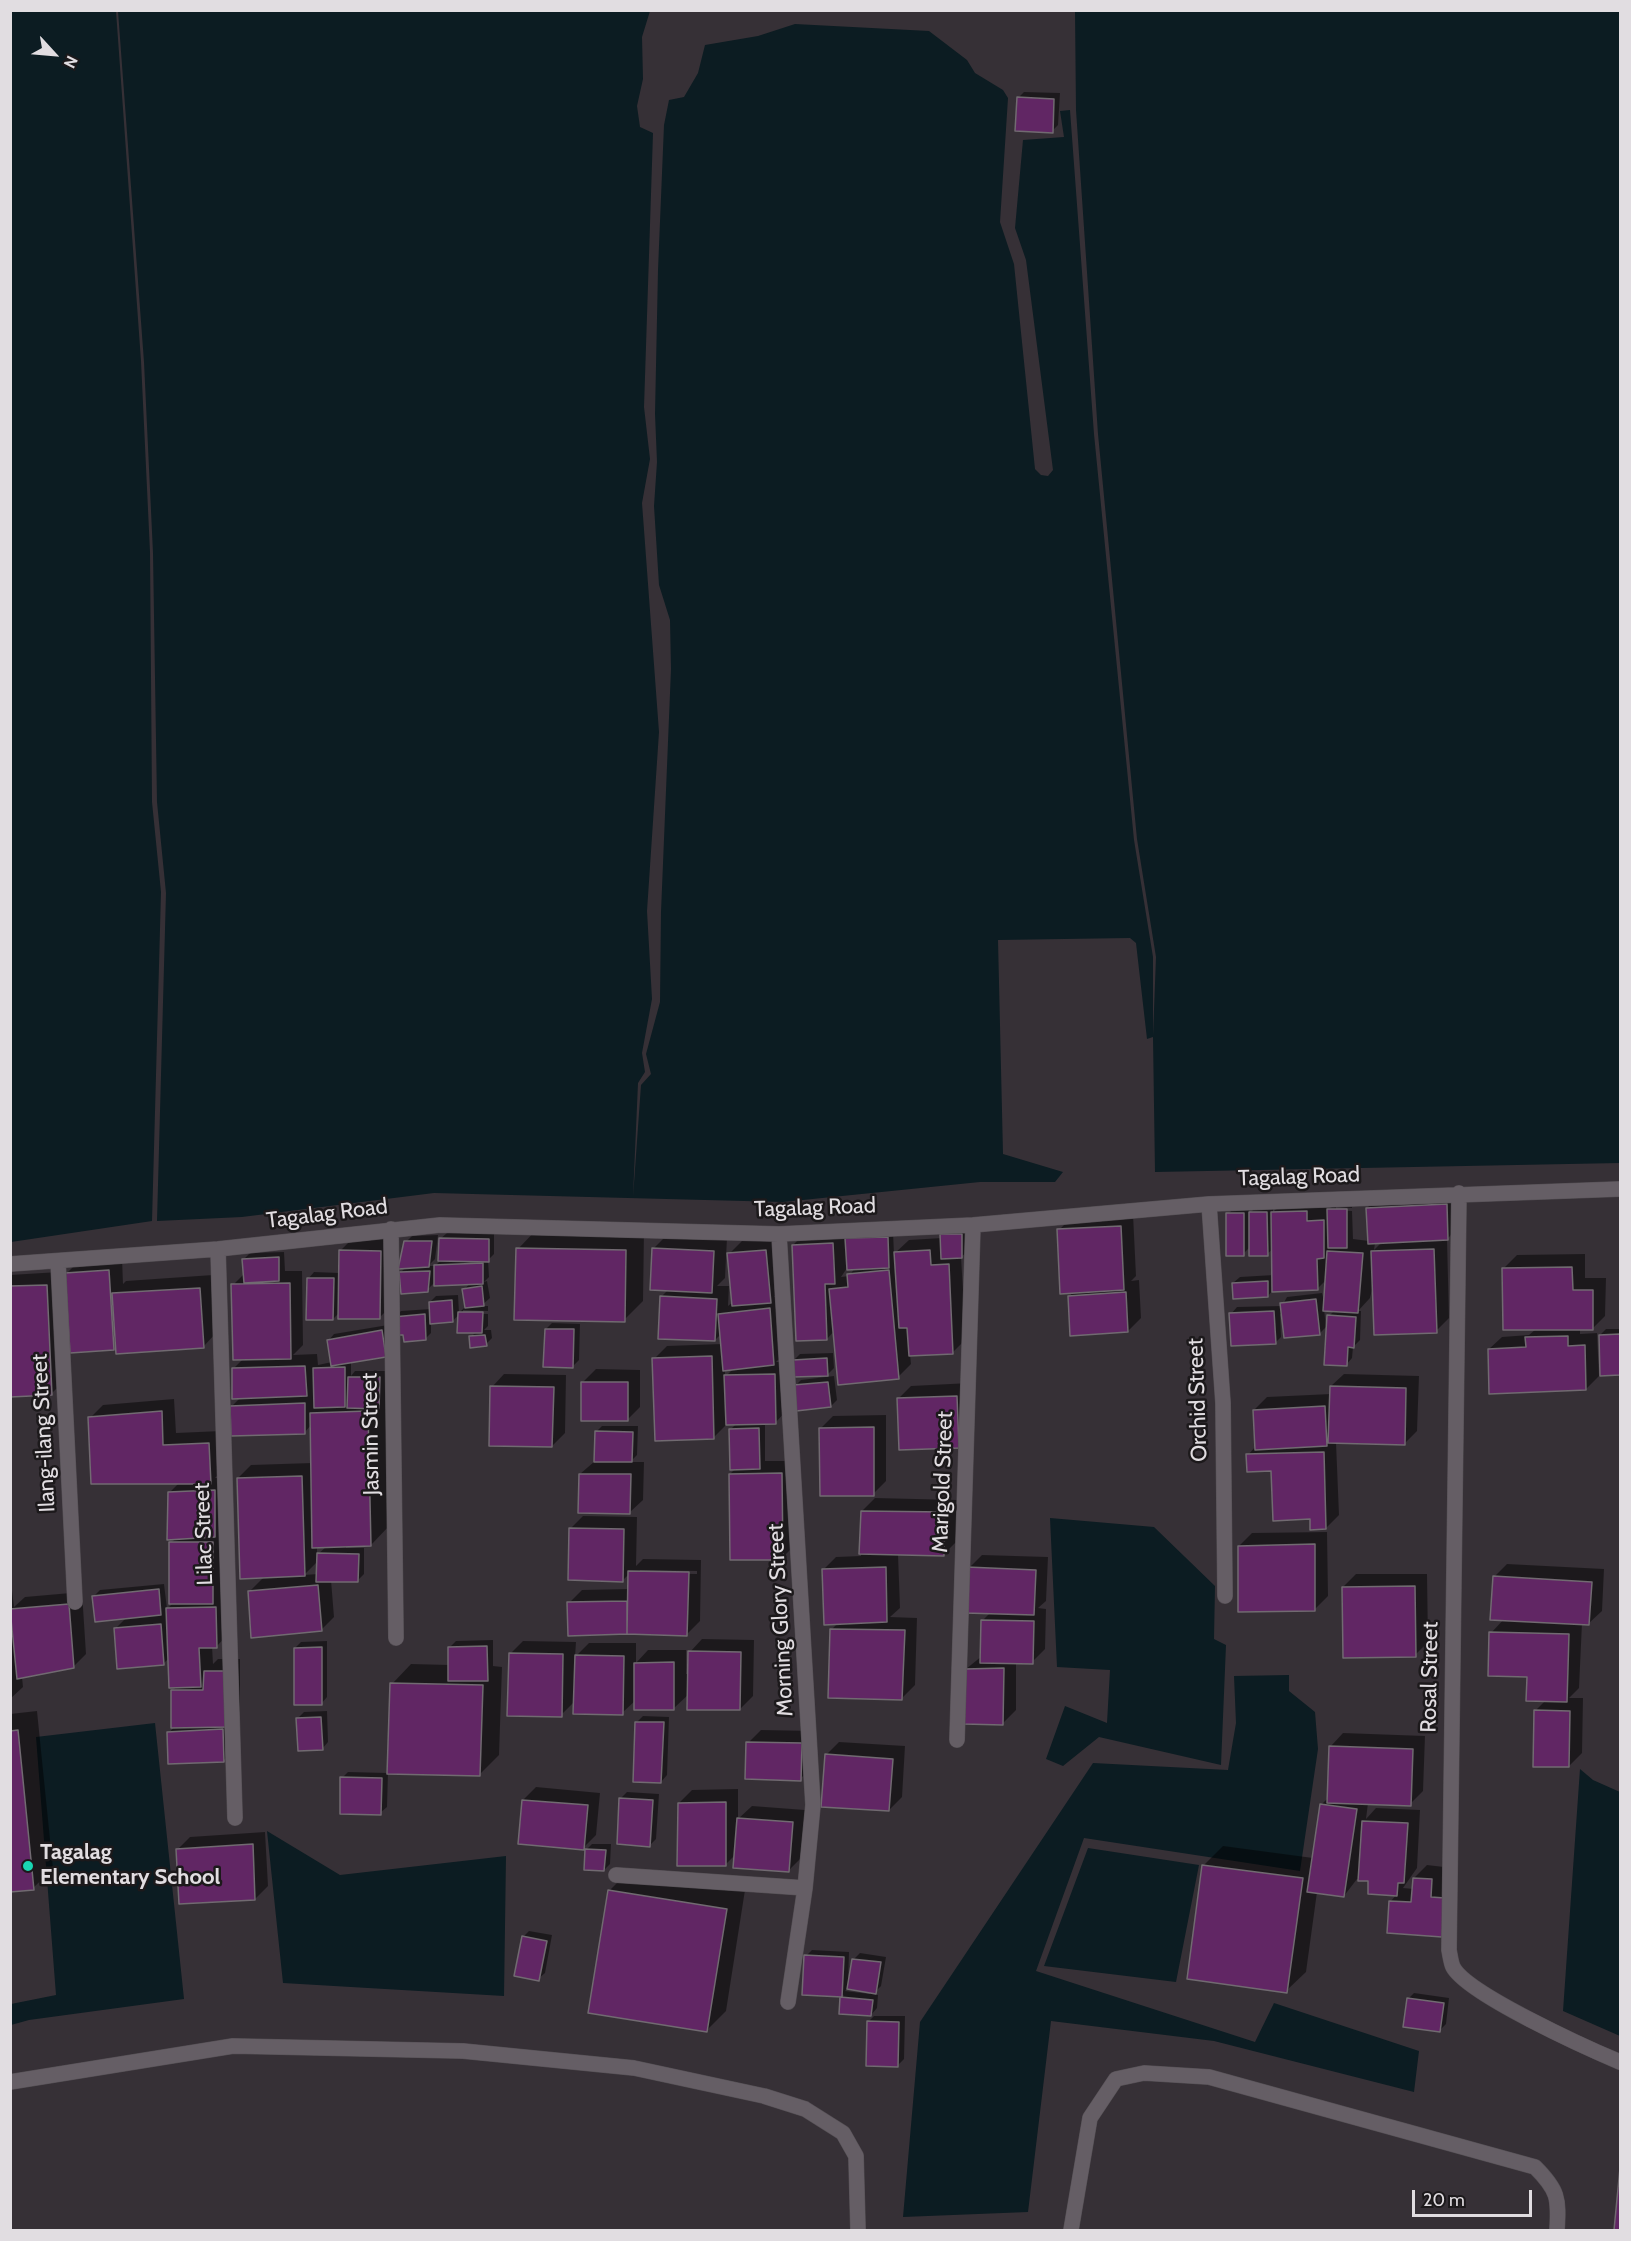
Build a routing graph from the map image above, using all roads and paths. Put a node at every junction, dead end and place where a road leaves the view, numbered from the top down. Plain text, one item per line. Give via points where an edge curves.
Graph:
1 (1620, 1189) edge
2 (1459, 1193) junction
3 (1209, 1204) junction
4 (973, 1225) junction
5 (391, 1229) junction
6 (779, 1234) junction
7 (218, 1249) junction
8 (58, 1261) junction
9 (10, 1264) edge
10 (1225, 1596) dead end
11 (75, 1602) dead end
12 (396, 1638) dead end
13 (957, 1740) dead end
14 (235, 1818) dead end
15 (616, 1875) dead end
16 (805, 1888) junction
17 (788, 2002) dead end
18 (1620, 2062) edge
19 (10, 2082) edge
20 (858, 2230) edge
21 (1071, 2230) edge
22 (1557, 2230) edge

1 - 2 street, Tagalag Road
2 - 3 street, Tagalag Road
2 - 18 street, Rosal Street via 1449,1950 1453,1968 1474,1987 1543,2027
3 - 4 street, Tagalag Road
3 - 10 street, Orchid Street via 1223,1403
4 - 6 street, Tagalag Road
4 - 13 street, Marigold Street
5 - 6 street, Tagalag Road via 440,1225
5 - 7 street, Tagalag Road
5 - 12 street, Jasmin Street
6 - 16 street, Morning Glory Street via 813,1805
7 - 8 street, Tagalag Road
7 - 14 street, Lilac Street
8 - 9 street, Tagalag Road
8 - 11 street, Ilang-ilang Street
15 - 16 street
16 - 17 street, Morning Glory Street
19 - 20 street via 233,2046 463,2051 634,2068 765,2096 805,2109 843,2133 856,2156
21 - 22 street via 1090,2118 1116,2079 1144,2073 1209,2077 1535,2167 1553,2185

